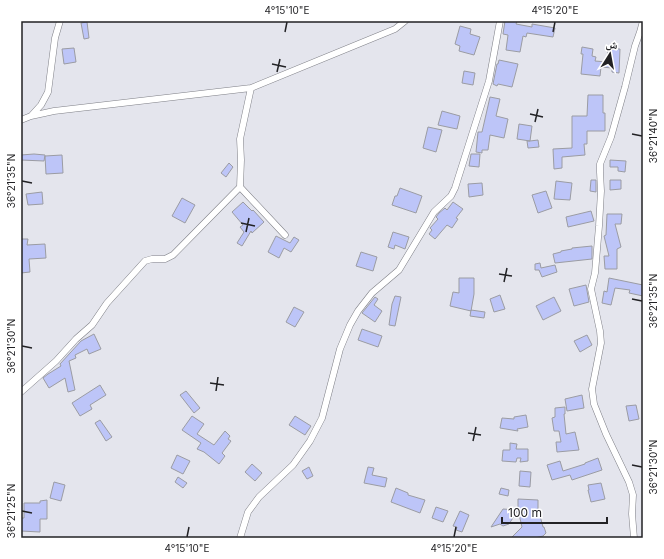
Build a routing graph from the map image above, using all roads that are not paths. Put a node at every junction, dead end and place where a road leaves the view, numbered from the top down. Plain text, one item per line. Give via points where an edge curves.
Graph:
1 (60, 21) edge
2 (405, 21) edge
3 (500, 21) edge
4 (643, 21) edge
5 (252, 88) junction
6 (31, 116) junction
7 (21, 120) edge
8 (240, 187) junction
9 (285, 235) dead end
10 (21, 392) edge
11 (240, 538) edge
12 (634, 538) edge

1 - 6 street via 55,38 48,92
2 - 5 street via 395,29
3 - 11 street via 489,81 455,188 434,212 399,270 372,293 358,311 340,349 322,418 293,465 259,497 248,512
4 - 12 street via 611,137 600,164 601,191 592,289 601,343 592,389 594,404 633,495
5 - 6 street via 54,111
5 - 8 street via 240,139
6 - 7 street
8 - 9 street
8 - 10 street via 173,255 165,259 145,261 107,303 92,325

